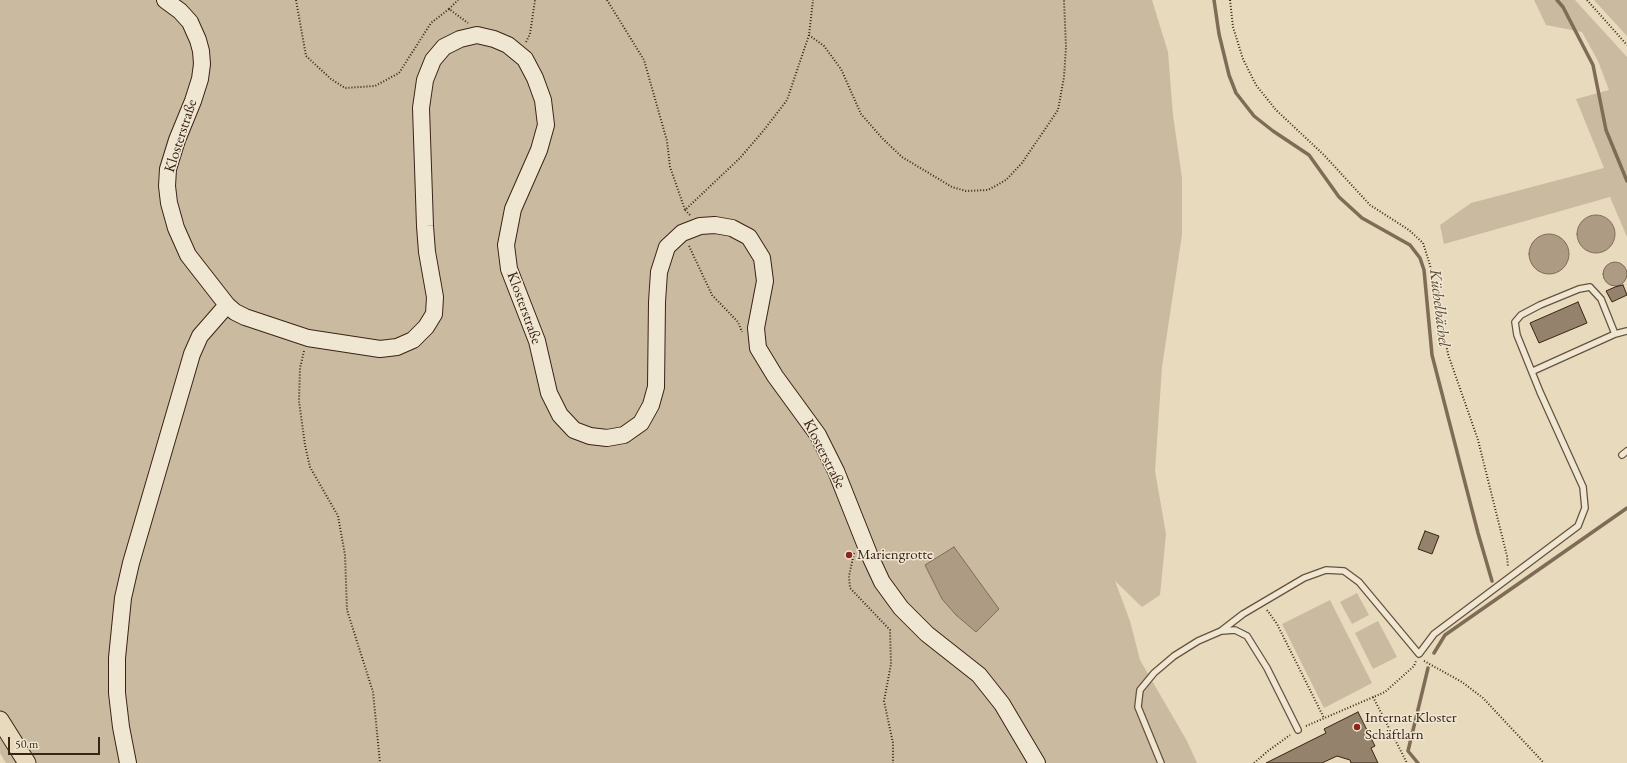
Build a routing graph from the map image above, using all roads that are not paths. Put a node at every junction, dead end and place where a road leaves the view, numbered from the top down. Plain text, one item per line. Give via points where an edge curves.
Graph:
1 (165, 0) edge
2 (227, 305) junction
3 (1627, 331) edge
4 (1615, 334) junction
5 (1533, 371) junction
6 (1627, 451) edge
7 (1622, 455) dead end
8 (1221, 631) junction
9 (0, 720) edge
10 (1298, 730) road end
11 (27, 763) edge
12 (128, 763) edge
13 (1037, 763) edge
14 (1161, 763) edge

1 - 2 main road, Klosterstraße via 190,22 198,40 202,64 193,101 168,169 169,203 176,228 188,255
2 - 12 main road via 200,336 192,354 123,598 117,658 117,693
2 - 13 main road, Klosterstraße via 245,317 308,338 380,349 397,347 413,340 434,314 435,297 425,226 421,108 425,80 433,60 444,47 460,39 477,35 508,46 524,59 535,78 543,100 546,125 539,150 513,209 506,245 509,269 537,341 549,393 560,415 574,430 590,436 607,438 624,435 641,423 651,405 656,387 659,272 667,247 682,233 700,226 715,224 732,228 749,237 762,258 765,281 756,328 758,348 818,435 836,471 868,554 882,582 900,608 927,634 979,675 1002,704
3 - 4 lane
4 - 5 lane
4 - 5 lane via 1601,299 1590,287 1540,305 1521,315 1515,322 1517,335
5 - 8 lane via 1583,487 1585,508 1578,526 1434,634 1418,657 1359,582 1344,571 1326,570 1304,578 1243,614
6 - 7 lane
8 - 10 lane via 1235,630 1247,636 1267,668
8 - 14 lane via 1174,656 1154,673 1140,690 1138,707
9 - 11 main road

